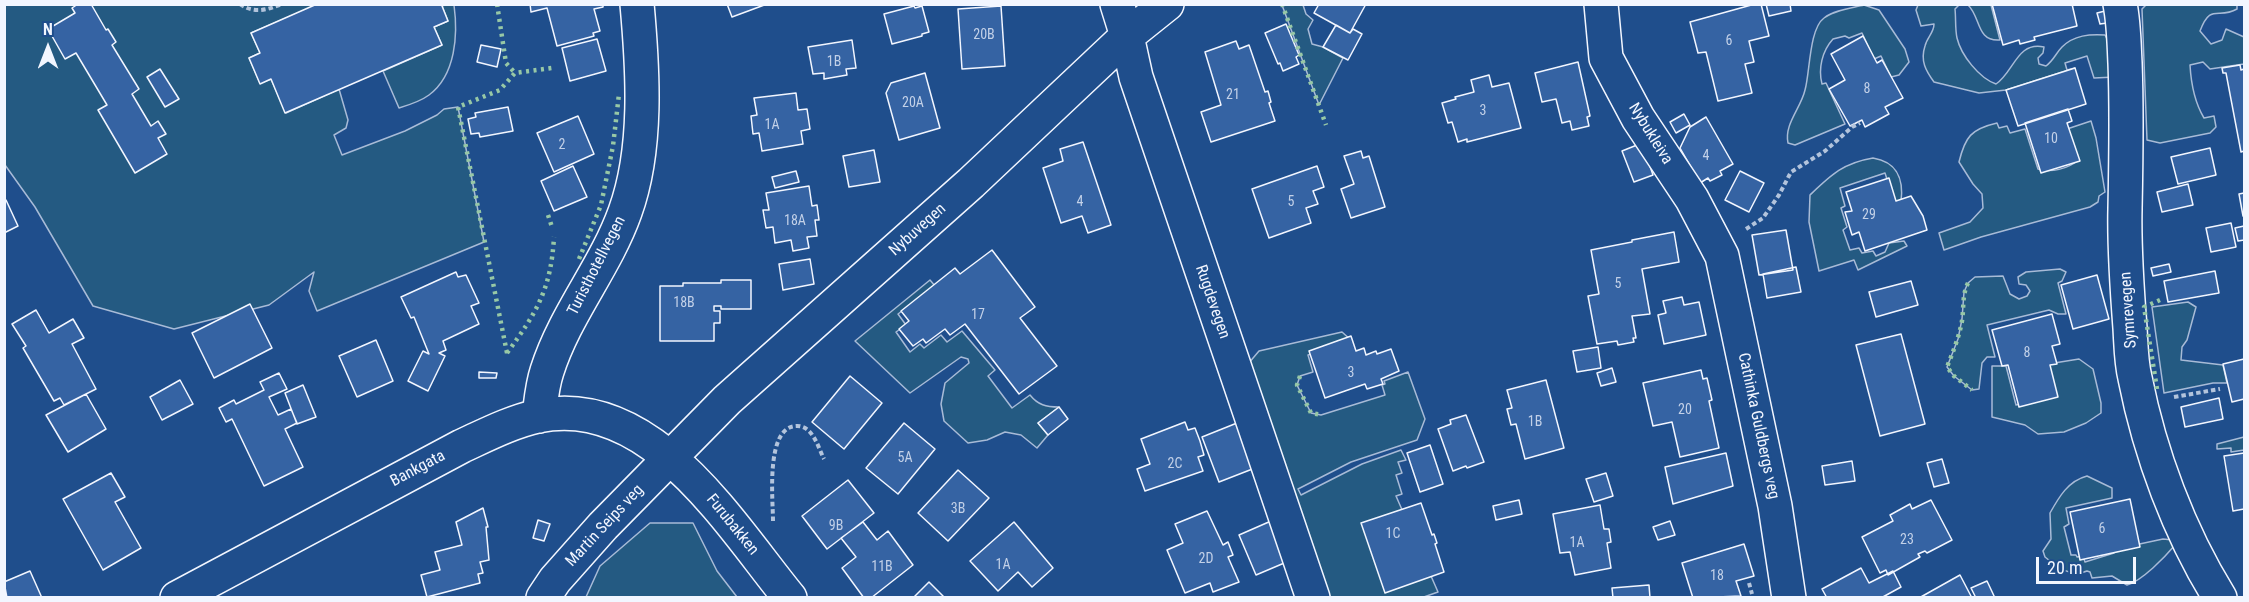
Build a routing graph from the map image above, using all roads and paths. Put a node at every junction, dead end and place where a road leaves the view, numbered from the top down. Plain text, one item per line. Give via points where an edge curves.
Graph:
1 (240, 4) edge
2 (282, 4) edge
3 (637, 4) edge
4 (1117, 4) edge
5 (1167, 4) edge
6 (1600, 4) edge
7 (2120, 4) edge
8 (1127, 36) junction
9 (1860, 123) dead end
10 (1731, 244) junction
11 (2220, 389) dead end
12 (2142, 408) junction
13 (539, 416) junction
14 (670, 456) junction
15 (824, 459) dead end
16 (764, 566) junction
17 (177, 597) edge
18 (543, 597) edge
19 (790, 597) edge
20 (1313, 597) edge
21 (1789, 597) edge
22 (2220, 597) edge

1 - 2 path via 249,10 267,10
3 - 13 street, Turisthotellvegen via 642,55 641,119 632,192 604,261 564,329 544,381
4 - 8 street, Rugdevegen
5 - 8 street, Nybuvegen
6 - 10 street, Nybukleiva via 1606,58 1638,118 1692,199
7 - 12 street, Symrevegen via 2126,78 2127,288 2134,376
8 - 14 street, Nybuvegen
8 - 20 street, Rugdevegen via 1136,76
9 - 10 path via 1791,172 1763,218
10 - 21 street, Cathinka Guldbergs veg
11 - 12 path via 2161,399
12 - 22 street, Symrevegen via 2172,502
13 - 14 street, Bankgata via 578,414 618,424
13 - 17 street, Bankgata via 462,446
14 - 16 street, Furubakken via 702,488
14 - 18 street, Martin Seips veg
15 - 16 path via 806,427 795,425 780,433 773,477 773,522
16 - 19 street, Furubakken

